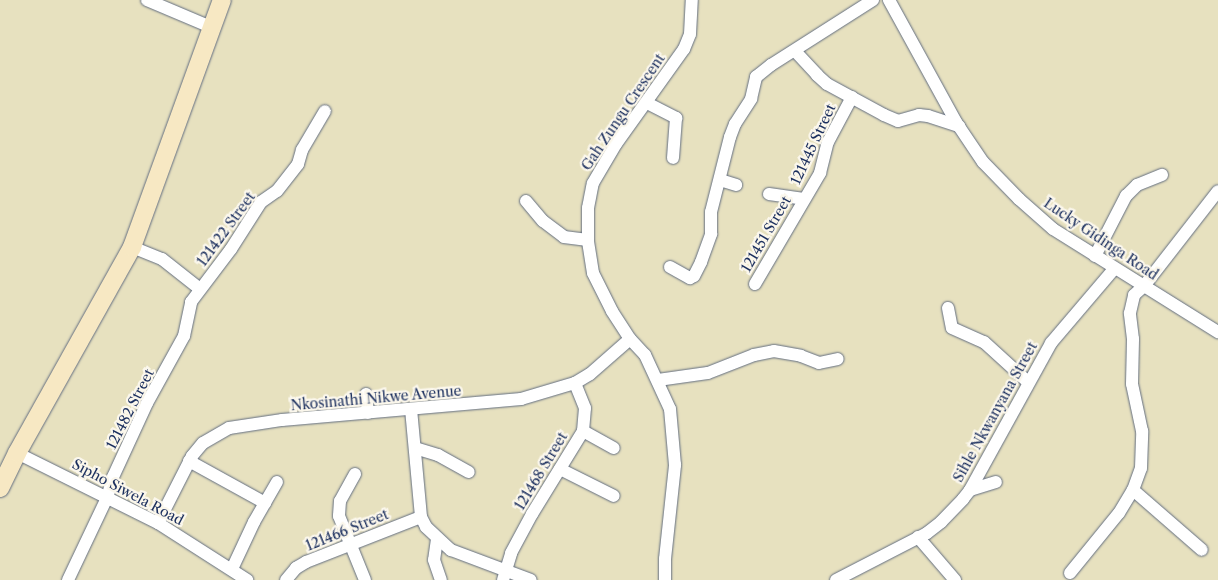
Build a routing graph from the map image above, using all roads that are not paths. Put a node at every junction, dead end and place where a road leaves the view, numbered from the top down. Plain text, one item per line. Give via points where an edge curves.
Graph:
1 (146, 0) edge
2 (222, 0) edge
3 (692, 0) edge
4 (874, 0) edge
5 (889, 0) edge
6 (211, 27) junction
7 (795, 51) junction
8 (852, 97) junction
9 (647, 103) junction
10 (325, 111) dead end
11 (959, 126) junction
12 (673, 158) dead end
13 (1162, 175) dead end
14 (720, 180) junction
15 (736, 185) dead end
16 (1218, 192) edge
17 (769, 194) dead end
18 (804, 199) junction
19 (526, 201) dead end
20 (588, 240) junction
21 (132, 247) junction
22 (1095, 256) junction
23 (670, 267) dead end
24 (1114, 269) junction
25 (754, 284) dead end
26 (1144, 286) junction
27 (200, 289) junction
28 (948, 308) dead end
29 (1218, 332) edge
30 (184, 336) joint
31 (630, 339) junction
32 (838, 358) dead end
33 (658, 380) junction
34 (1028, 382) junction
35 (575, 383) junction
36 (366, 394) dead end
37 (410, 409) junction
38 (368, 413) junction
39 (583, 431) junction
40 (415, 448) junction
41 (614, 448) dead end
42 (17, 453) junction
43 (189, 461) junction
44 (560, 469) junction
45 (470, 472) dead end
46 (355, 474) dead end
47 (277, 482) dead end
48 (996, 482) dead end
49 (0, 488) edge
50 (970, 490) junction
51 (1133, 490) junction
52 (614, 496) dead end
53 (107, 498) junction
54 (265, 503) junction
55 (421, 517) junction
56 (158, 522) junction
57 (918, 537) junction
58 (437, 539) junction
59 (350, 544) junction
60 (1202, 550) dead end
61 (232, 569) junction
62 (1070, 573) dead end
63 (504, 576) edge
64 (287, 579) edge
65 (68, 580) edge
66 (247, 580) edge
67 (365, 580) edge
68 (441, 580) edge
69 (531, 580) edge
70 (665, 580) edge
71 (836, 580) edge
72 (955, 580) edge

1 - 6 street
2 - 6 street
3 - 9 street, Gah Zungu Crescent via 690,34 684,49
4 - 7 street
5 - 11 street, Lucky Gidinga Road
6 - 21 street
7 - 8 street via 817,75
7 - 14 street via 756,77 751,99 730,136
8 - 11 street, 121445 Street via 898,121 919,115
8 - 18 street, 121445 Street via 836,124 820,173
9 - 12 street via 676,118
9 - 20 street, Gah Zungu Crescent via 616,144 593,183 588,208
10 - 27 street, 121422 Street via 302,150 298,164 277,191 261,202
11 - 22 street, Lucky Gidinga Road via 983,162 1031,211
13 - 22 street via 1137,185 1126,196
14 - 15 street
14 - 23 street via 711,212 710,234 694,276 690,278
16 - 26 street
17 - 18 street
18 - 25 street, 121451 Street
19 - 20 street via 564,237
20 - 31 street, Gah Zungu Crescent via 593,273
21 - 27 street via 162,259
21 - 42 street
22 - 24 street, Lucky Gidinga Road
24 - 26 street, Lucky Gidinga Road
24 - 34 street, Sihle Nkwanyana Street via 1051,343
26 - 29 street, Lucky Gidinga Road
26 - 51 street via 1134,295 1130,313 1132,384 1142,430 1141,468
27 - 30 street, 121422 Street via 190,302
28 - 34 street via 950,323 956,332 984,342
30 - 53 street, 121482 Street via 147,403 113,477
31 - 33 street, Gah Zungu Crescent via 645,355
31 - 35 street, Nkosinathi Nikwe Avenue
32 - 33 street via 819,362 774,351 754,355 708,373
33 - 70 street, Gah Zungu Crescent via 670,409 674,433
34 - 50 street, Sihle Nkwanyana Street
35 - 37 street, Nkosinathi Nikwe Avenue via 520,399
35 - 39 street, 121468 Street via 586,420
36 - 38 street
37 - 38 street, Nkosinathi Nikwe Avenue
37 - 40 street
38 - 43 street, Nkosinathi Nikwe Avenue via 248,423 229,428 203,443
39 - 41 street
39 - 44 street, 121468 Street
40 - 45 street via 438,455
40 - 55 street
42 - 49 street
42 - 53 street, Sipho Siwela Road
43 - 54 street
43 - 56 street, Nkosinathi Nikwe Avenue
44 - 52 street
44 - 63 street, 121468 Street via 511,553
46 - 59 street via 343,492 339,510
47 - 54 street
48 - 50 street
50 - 57 street, Sihle Nkwanyana Street via 941,522
51 - 60 street
51 - 62 street via 1120,513
53 - 56 street, Sipho Siwela Road
53 - 65 street, 121482 Street
54 - 61 street
55 - 58 street
55 - 59 street, 121466 Street
56 - 61 street, Sipho Siwela Road
57 - 71 street, Sihle Nkwanyana Street
57 - 72 street
58 - 63 street via 451,550
58 - 68 street via 434,560
59 - 64 street, 121466 Street via 306,562
59 - 67 street
61 - 66 street, Sipho Siwela Road
63 - 69 street

